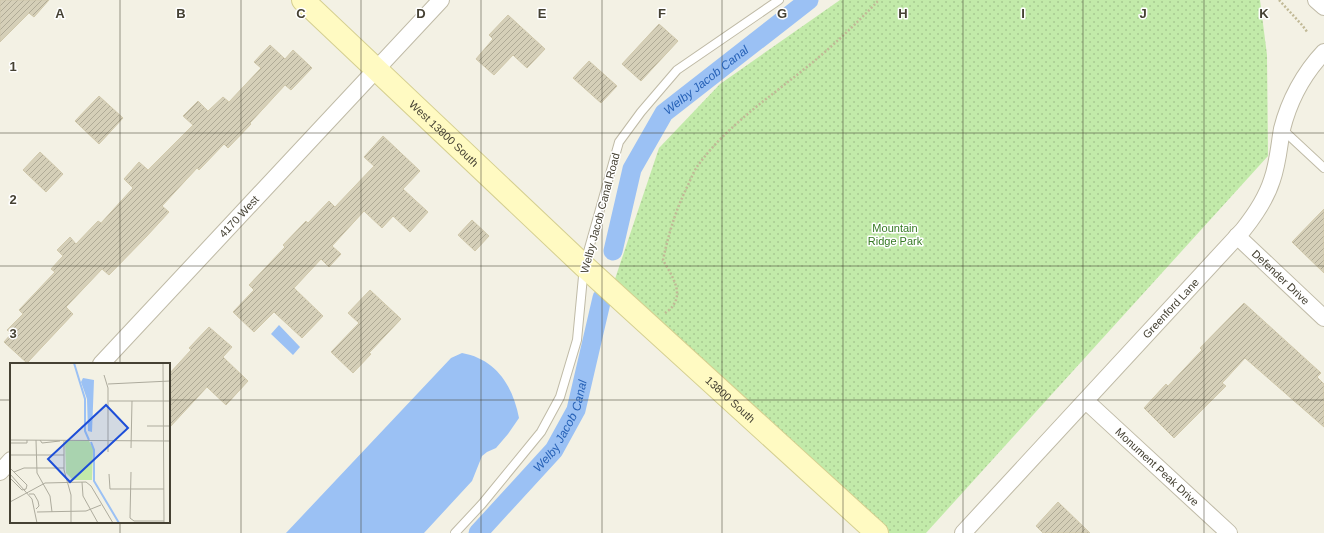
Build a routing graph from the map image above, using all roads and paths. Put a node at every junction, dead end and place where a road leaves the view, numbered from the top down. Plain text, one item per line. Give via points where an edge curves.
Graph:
1 (303, 0) edge
2 (441, 0) edge
3 (779, 0) edge
4 (879, 0) edge
5 (1279, 0) edge
6 (1316, 0) edge
7 (1324, 7) edge
8 (1308, 33) dead end
9 (1324, 52) edge
10 (376, 69) junction
11 (1282, 129) junction
12 (1324, 168) edge
13 (1237, 236) junction
14 (584, 266) junction
15 (665, 313) dead end
16 (1324, 318) edge
17 (102, 363) edge
18 (1086, 401) junction
19 (10, 461) edge
20 (0, 472) edge
21 (455, 533) edge
22 (877, 533) edge
23 (963, 533) edge
24 (1229, 533) edge

1 - 10 street, West 13800 South
2 - 10 street, 4170 West
3 - 14 lane, Welby Jacob Canal Road via 677,70 619,142
4 - 15 path via 854,26 726,132 698,165 670,226 663,260 674,279 678,294 674,305
5 - 8 path
6 - 7 street
9 - 11 street, Greenford Lane via 1297,90
10 - 14 street, West 13800 South
10 - 17 street, 4170 West
11 - 12 lane
11 - 13 street, Greenford Lane via 1276,165 1266,194 1252,219
13 - 16 street, Defender Drive
13 - 18 street, Greenford Lane
14 - 21 lane, Welby Jacob Canal Road via 577,340 560,397 541,432
14 - 22 street, 13800 South
18 - 23 street, Greenford Lane
18 - 24 street, Monument Peak Drive
19 - 20 street

